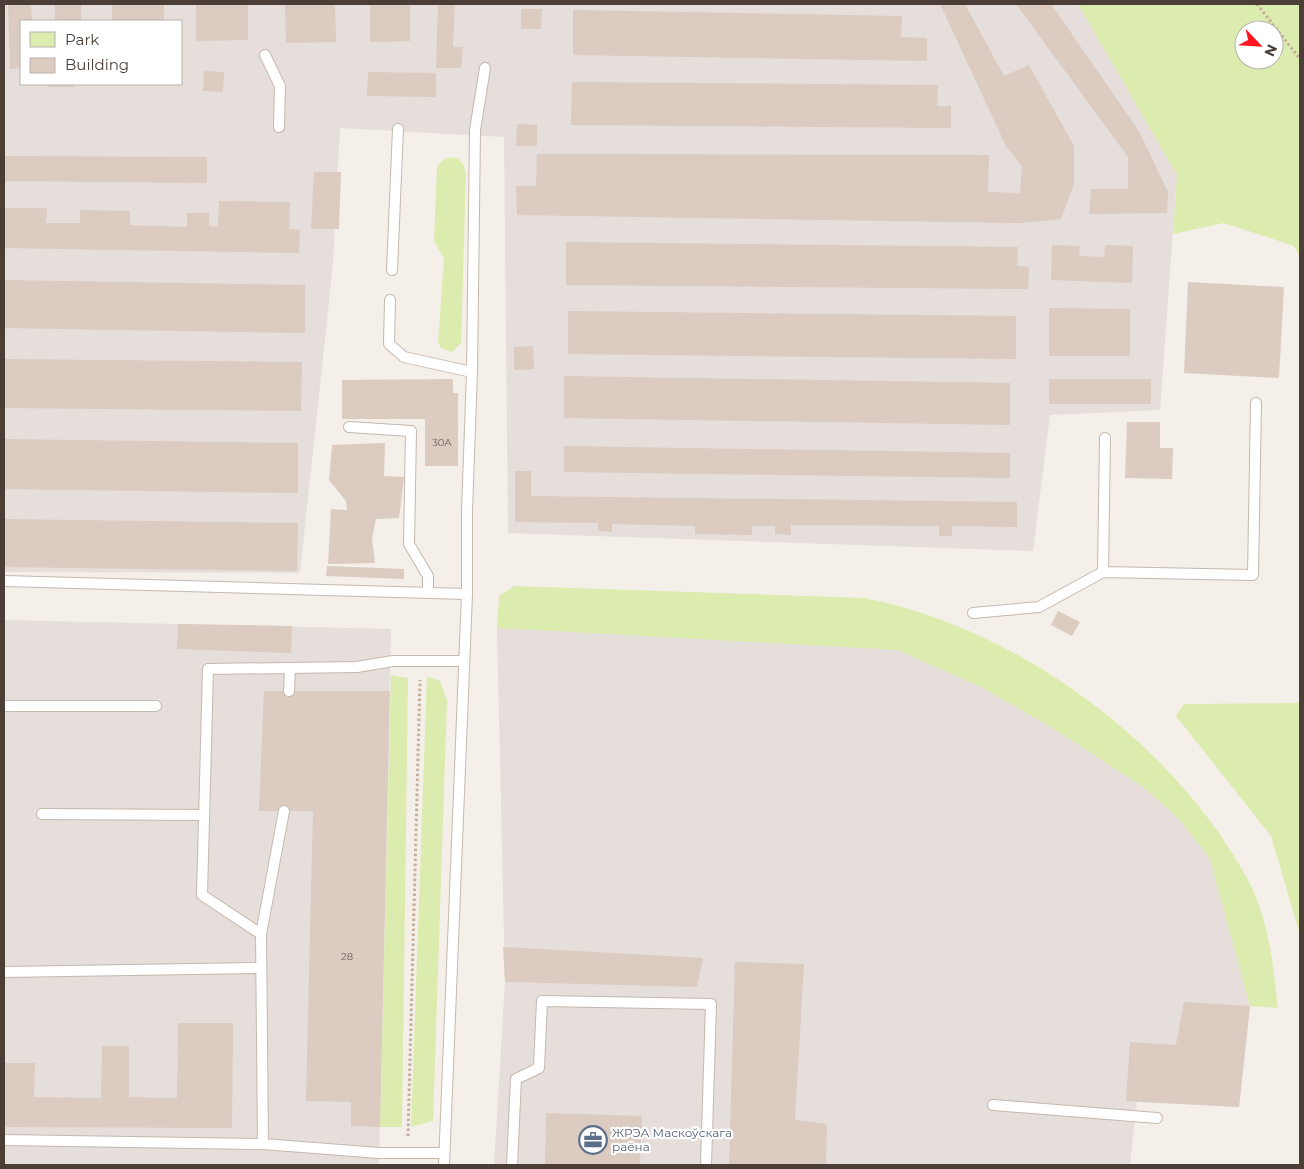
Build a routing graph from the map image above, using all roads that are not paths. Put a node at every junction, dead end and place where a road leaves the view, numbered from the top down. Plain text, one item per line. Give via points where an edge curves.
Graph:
1 (265, 55) dead end
2 (485, 68) dead end
3 (278, 127) dead end
4 (398, 129) dead end
5 (392, 270) dead end
6 (390, 300) dead end
7 (472, 372) junction
8 (1256, 403) dead end
9 (349, 427) dead end
10 (1105, 438) dead end
11 (1103, 572) junction
12 (4, 582) edge
13 (428, 593) junction
14 (467, 594) junction
15 (973, 613) dead end
16 (463, 661) junction
17 (290, 668) junction
18 (289, 691) dead end
19 (4, 706) edge
20 (156, 706) dead end
21 (284, 811) dead end
22 (42, 814) dead end
23 (204, 815) junction
24 (261, 934) junction
25 (261, 968) junction
26 (4, 972) edge
27 (993, 1105) dead end
28 (1156, 1118) dead end
29 (4, 1140) edge
30 (263, 1144) junction
31 (444, 1153) junction
32 (444, 1165) edge
33 (512, 1165) edge
34 (706, 1165) edge

1 - 3 lane via 280,86
2 - 7 lane via 475,130
4 - 5 lane
6 - 7 lane via 389,344 404,357
7 - 14 lane
8 - 11 lane via 1253,575
9 - 13 lane via 412,431 408,544 428,576
10 - 11 lane
11 - 15 lane via 1039,606
12 - 13 lane
13 - 14 lane
14 - 16 lane
16 - 17 lane via 392,661 357,667
16 - 31 lane
17 - 18 lane
17 - 23 lane via 208,669
19 - 20 lane
21 - 24 lane
22 - 23 lane
23 - 24 lane via 202,895
24 - 25 lane
25 - 26 lane
25 - 30 lane
27 - 28 lane
29 - 30 lane
30 - 31 lane via 379,1153
31 - 32 lane
33 - 34 lane via 516,1079 538,1068 542,1001 712,1004

